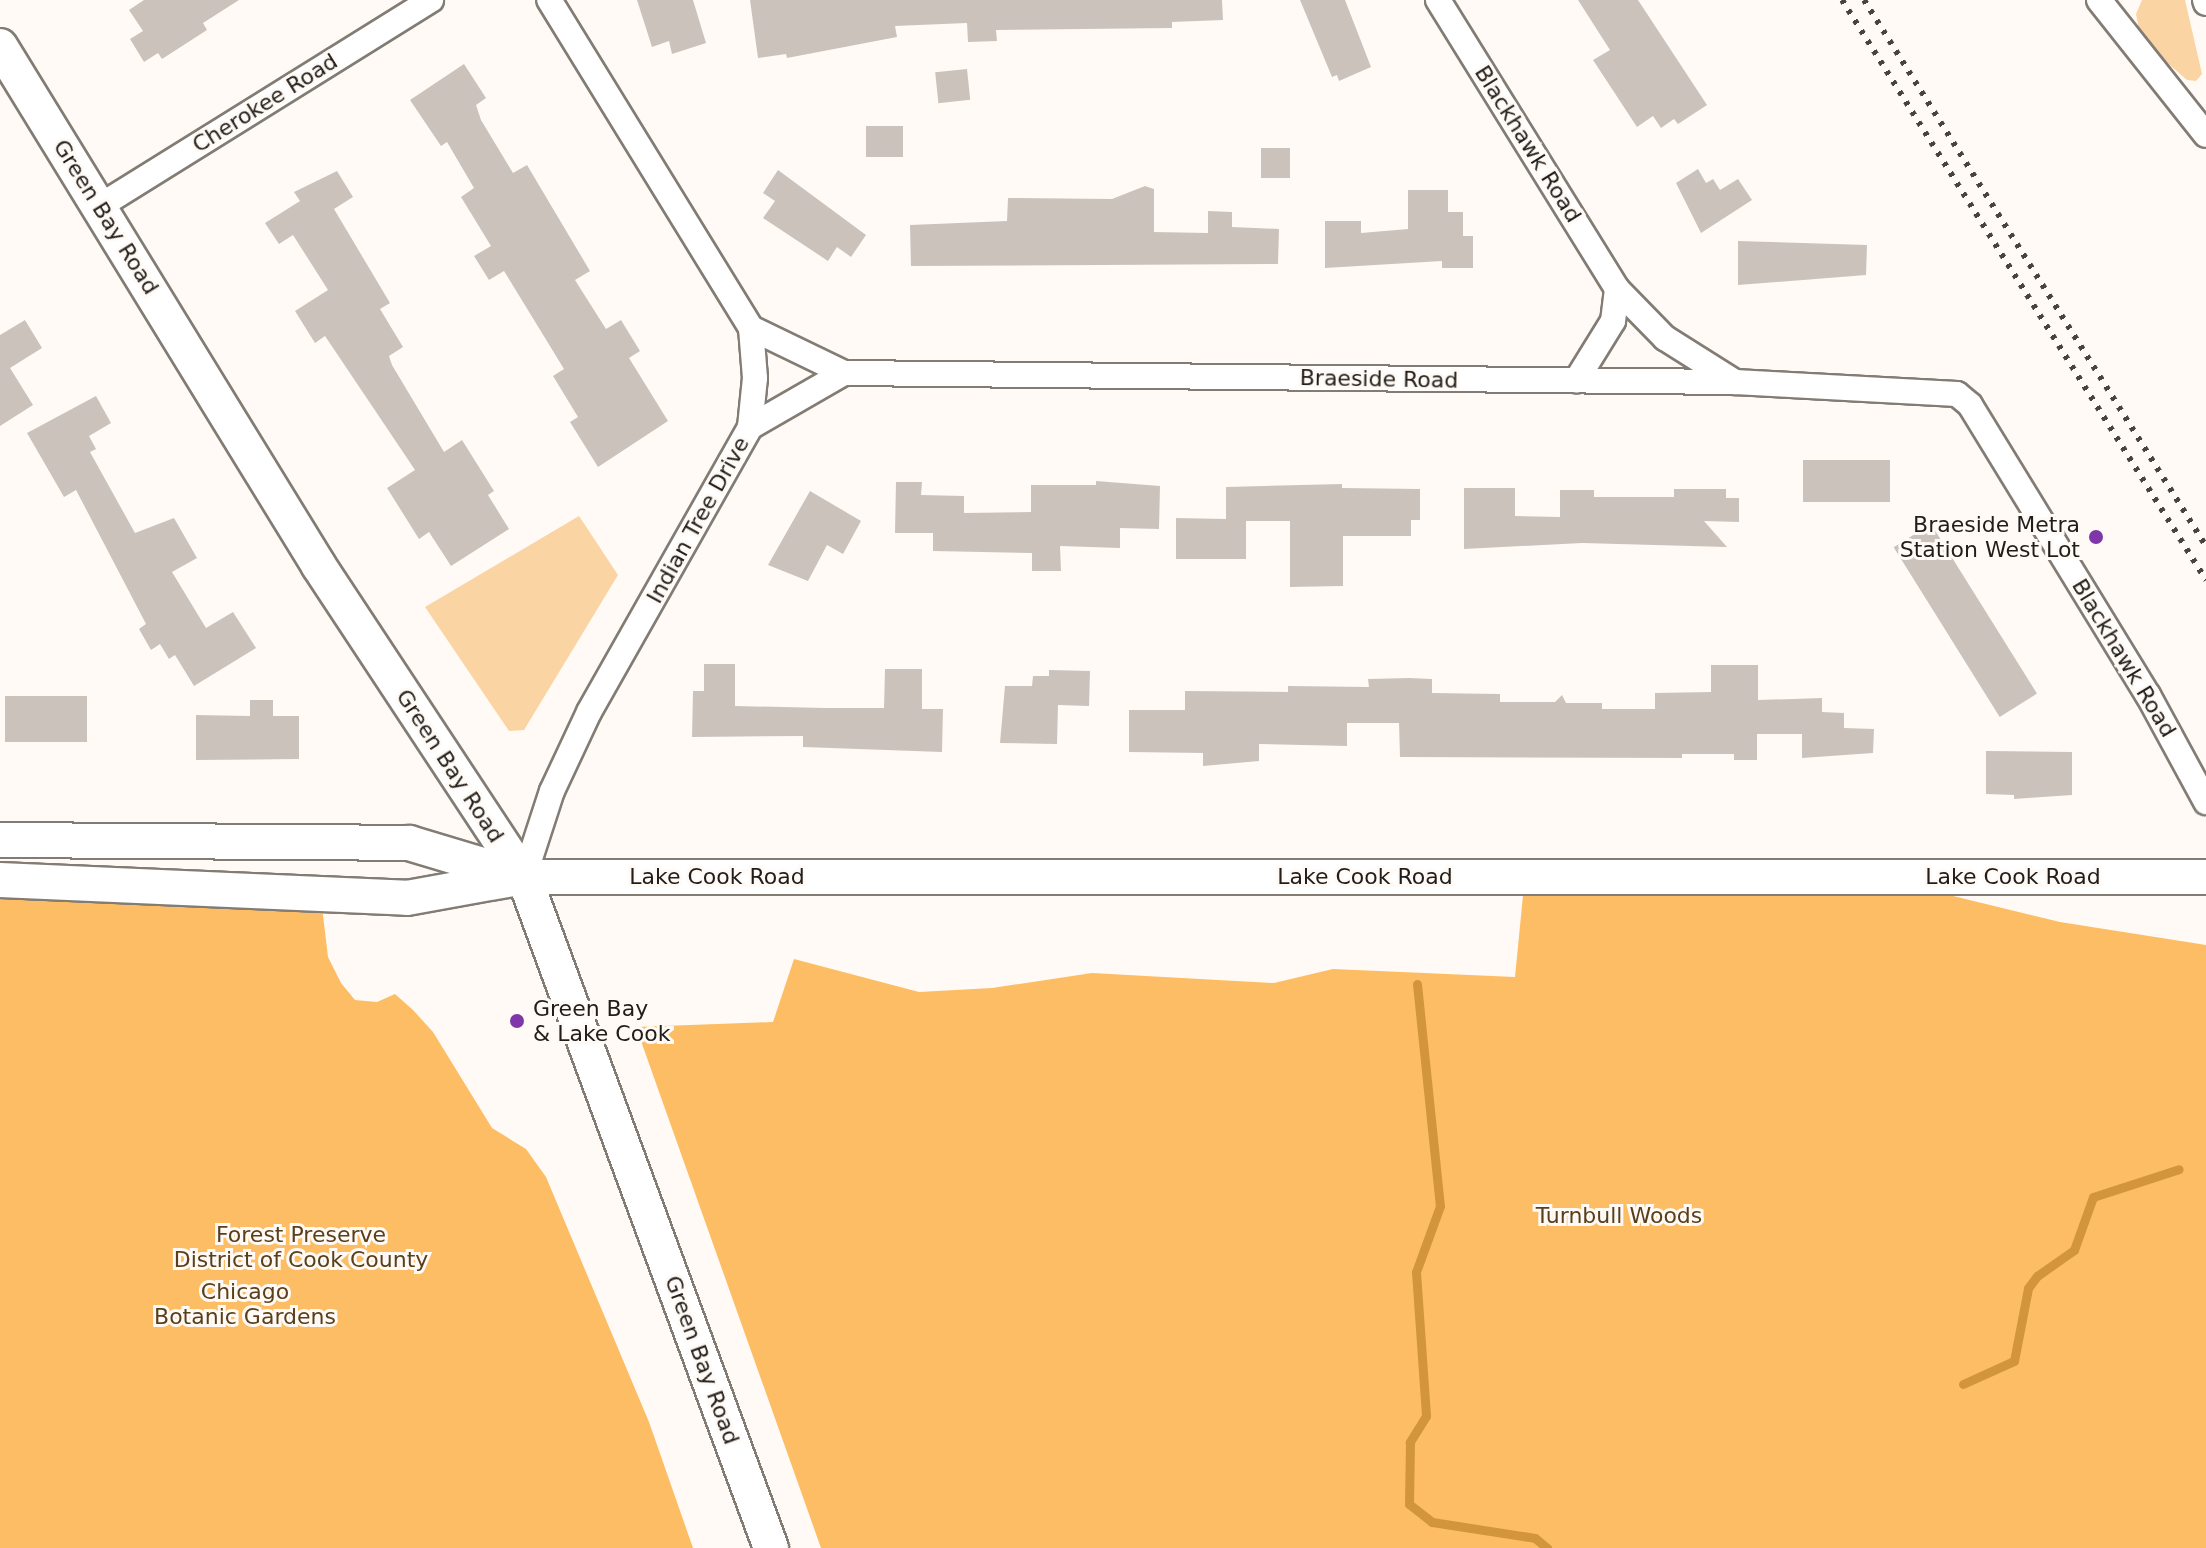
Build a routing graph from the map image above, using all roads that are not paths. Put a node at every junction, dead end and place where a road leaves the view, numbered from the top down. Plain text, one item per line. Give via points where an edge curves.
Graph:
1 (431, 0) edge
2 (549, 0) edge
3 (1438, 0) edge
4 (2099, 0) edge
5 (0, 46) edge
6 (2206, 135) edge
7 (100, 206) junction
8 (1617, 289) junction
9 (751, 328) junction
10 (844, 373) junction
11 (1576, 381) junction
12 (1735, 382) junction
13 (1914, 388) joint
14 (750, 427) junction
15 (2206, 802) edge
16 (0, 840) edge
17 (524, 877) junction
18 (2206, 877) edge
19 (0, 880) edge
20 (771, 1548) edge

1 - 7 street, Cherokee Road
2 - 9 street, Indian Tree Drive
3 - 8 street, Blackhawk Road
4 - 6 street
5 - 7 main road, Green Bay Road
7 - 17 main road, Green Bay Road via 319,566
8 - 11 street via 1613,321
8 - 12 street, Blackhawk Road via 1665,338
9 - 10 street, Braeside Road
9 - 14 street, Indian Tree Drive via 755,378
10 - 11 street, Braeside Road
10 - 14 street
11 - 12 street, Braeside Road
12 - 13 street, Braeside Road
13 - 15 street, Blackhawk Road via 1957,394 1970,405 2148,695
14 - 17 street, Indian Tree Drive via 589,712 552,791
16 - 17 main road, Lake Cook Road via 409,843
17 - 18 main road, Lake Cook Road
17 - 19 main road, Lake Cook Road via 407,898
17 - 20 main road, Green Bay Road

